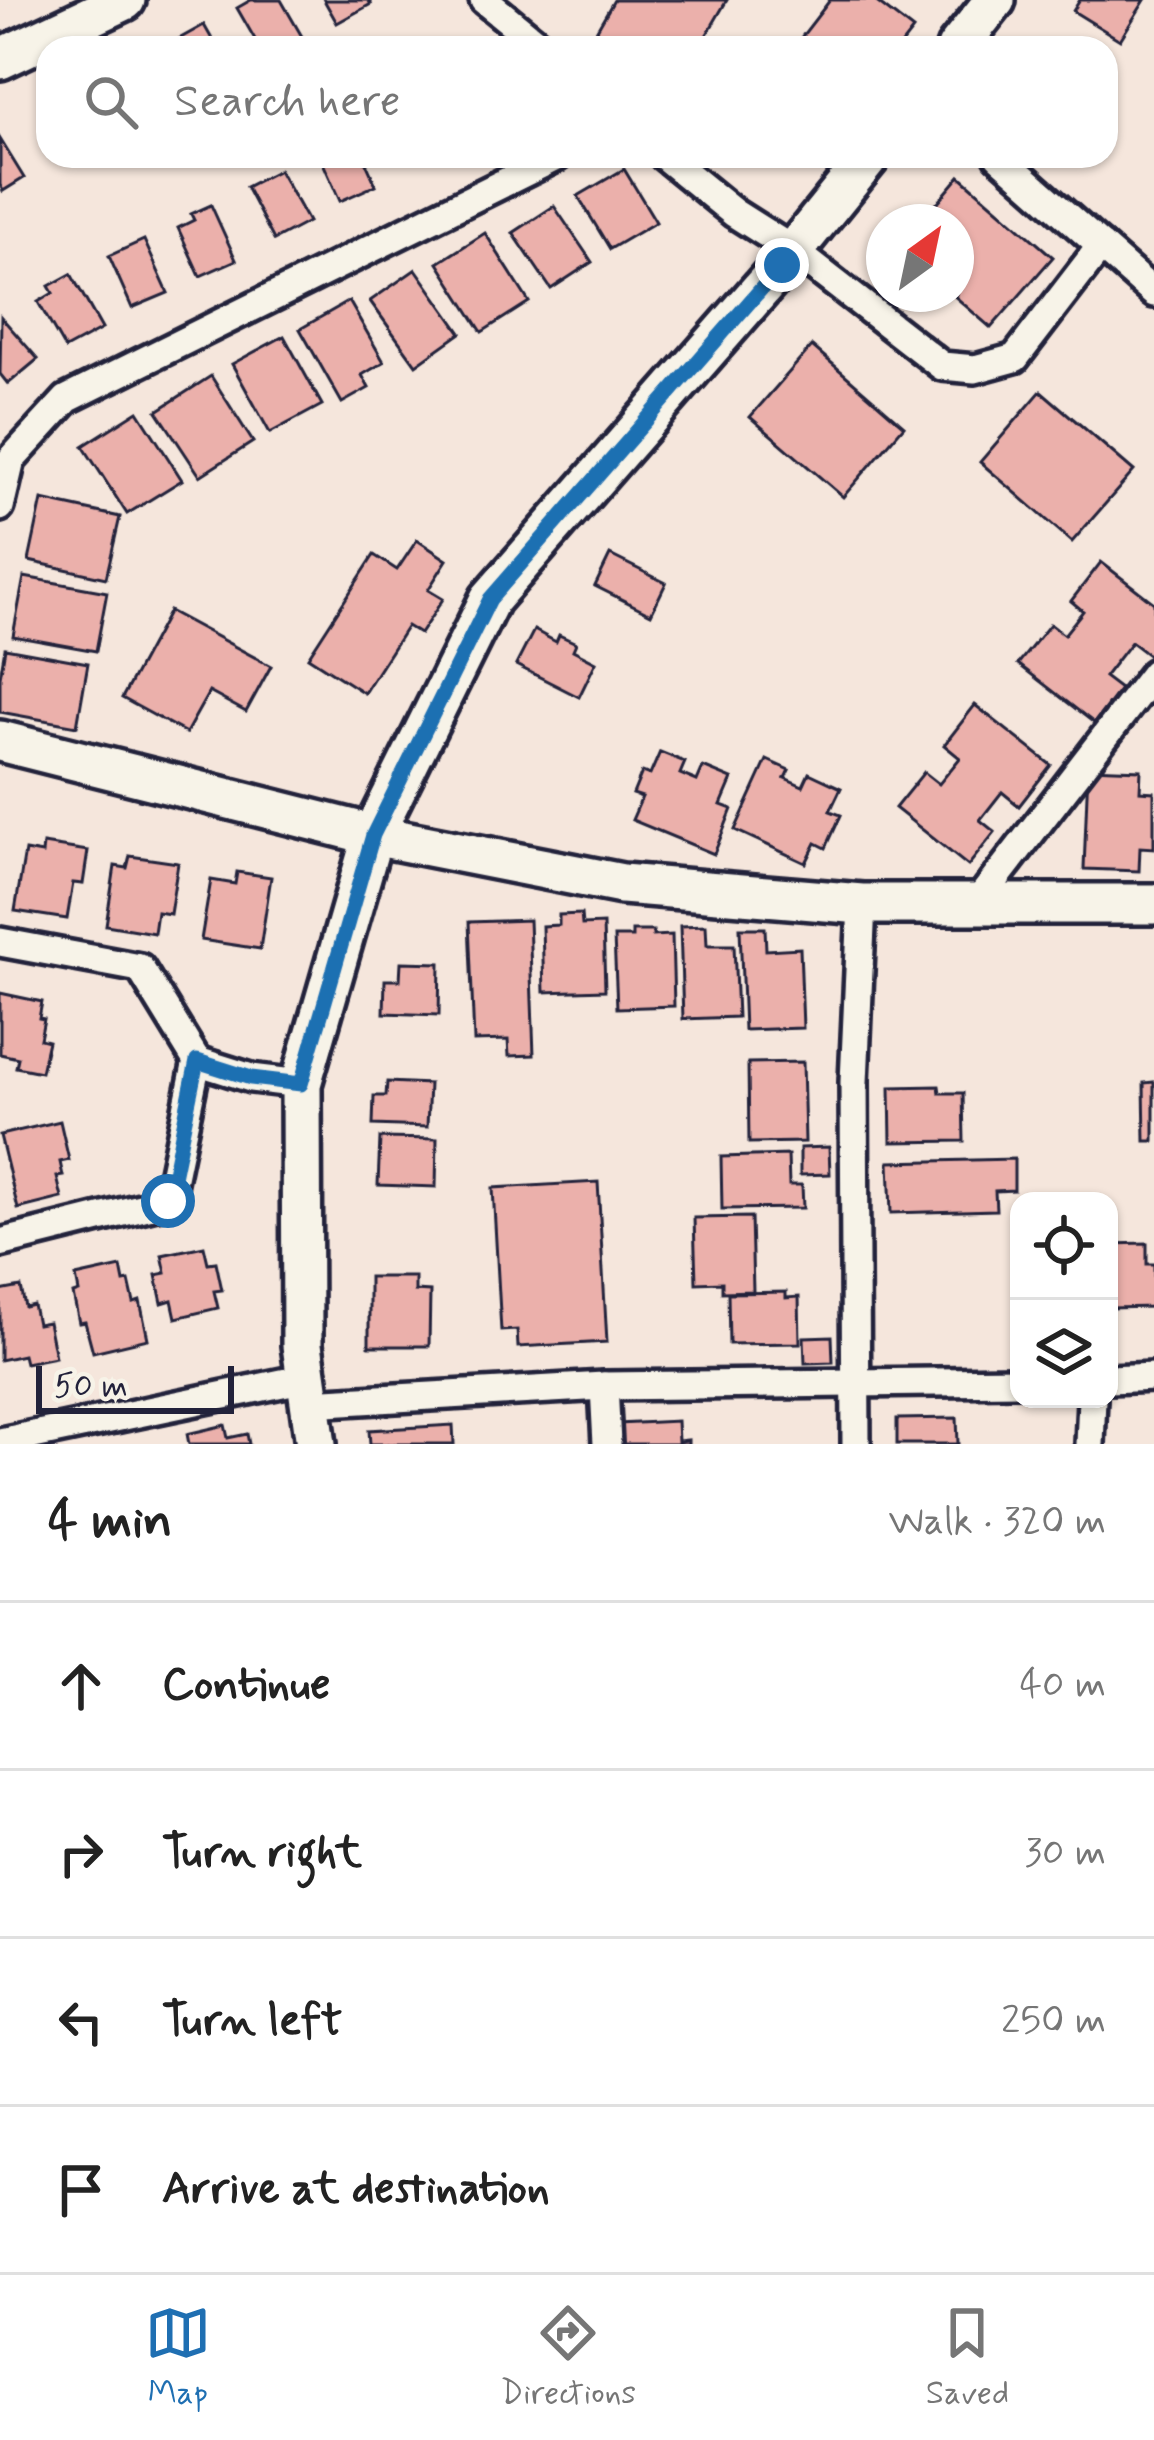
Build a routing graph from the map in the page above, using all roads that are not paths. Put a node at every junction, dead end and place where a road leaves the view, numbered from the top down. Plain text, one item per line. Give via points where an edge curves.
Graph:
1 (125, 0) edge
2 (484, 0) edge
3 (995, 0) edge
4 (49, 36) edge
5 (528, 36) edge
6 (966, 36) edge
7 (36, 42) edge
8 (0, 59) edge
9 (534, 168) edge
10 (679, 168) edge
11 (860, 168) edge
12 (1013, 168) edge
13 (1101, 246) junction
14 (794, 251) junction
15 (1154, 293) edge
16 (0, 507) edge
17 (1154, 674) edge
18 (0, 741) edge
19 (373, 835) junction
20 (862, 904) junction
21 (976, 904) junction
22 (1154, 904) edge
23 (0, 942) edge
24 (197, 1061) junction
25 (301, 1084) junction
26 (0, 1243) edge
27 (1154, 1378) edge
28 (1118, 1379) edge
29 (1010, 1381) edge
30 (855, 1384) junction
31 (604, 1386) junction
32 (308, 1391) junction
33 (1092, 1408) edge
34 (79, 1434) edge
35 (0, 1442) edge
36 (316, 1444) edge
37 (607, 1444) edge
38 (856, 1444) edge
39 (1090, 1444) edge

1 - 4 street
2 - 5 street
3 - 6 street
7 - 8 street
9 - 16 street via 67,399 11,460
10 - 14 street
11 - 14 street
12 - 13 street
13 - 14 street via 1015,358 975,369 942,366
13 - 15 street
14 - 19 street via 490,599
17 - 21 street
18 - 19 street
19 - 20 street via 622,884
19 - 25 street
20 - 21 street
20 - 30 street
21 - 22 street
23 - 24 street via 140,968
24 - 25 street
24 - 26 street via 168,1201
25 - 32 street
27 - 28 street
29 - 30 street
30 - 31 street
30 - 38 street
31 - 32 street
31 - 37 street
32 - 34 street
32 - 36 street
33 - 39 street
34 - 35 street

